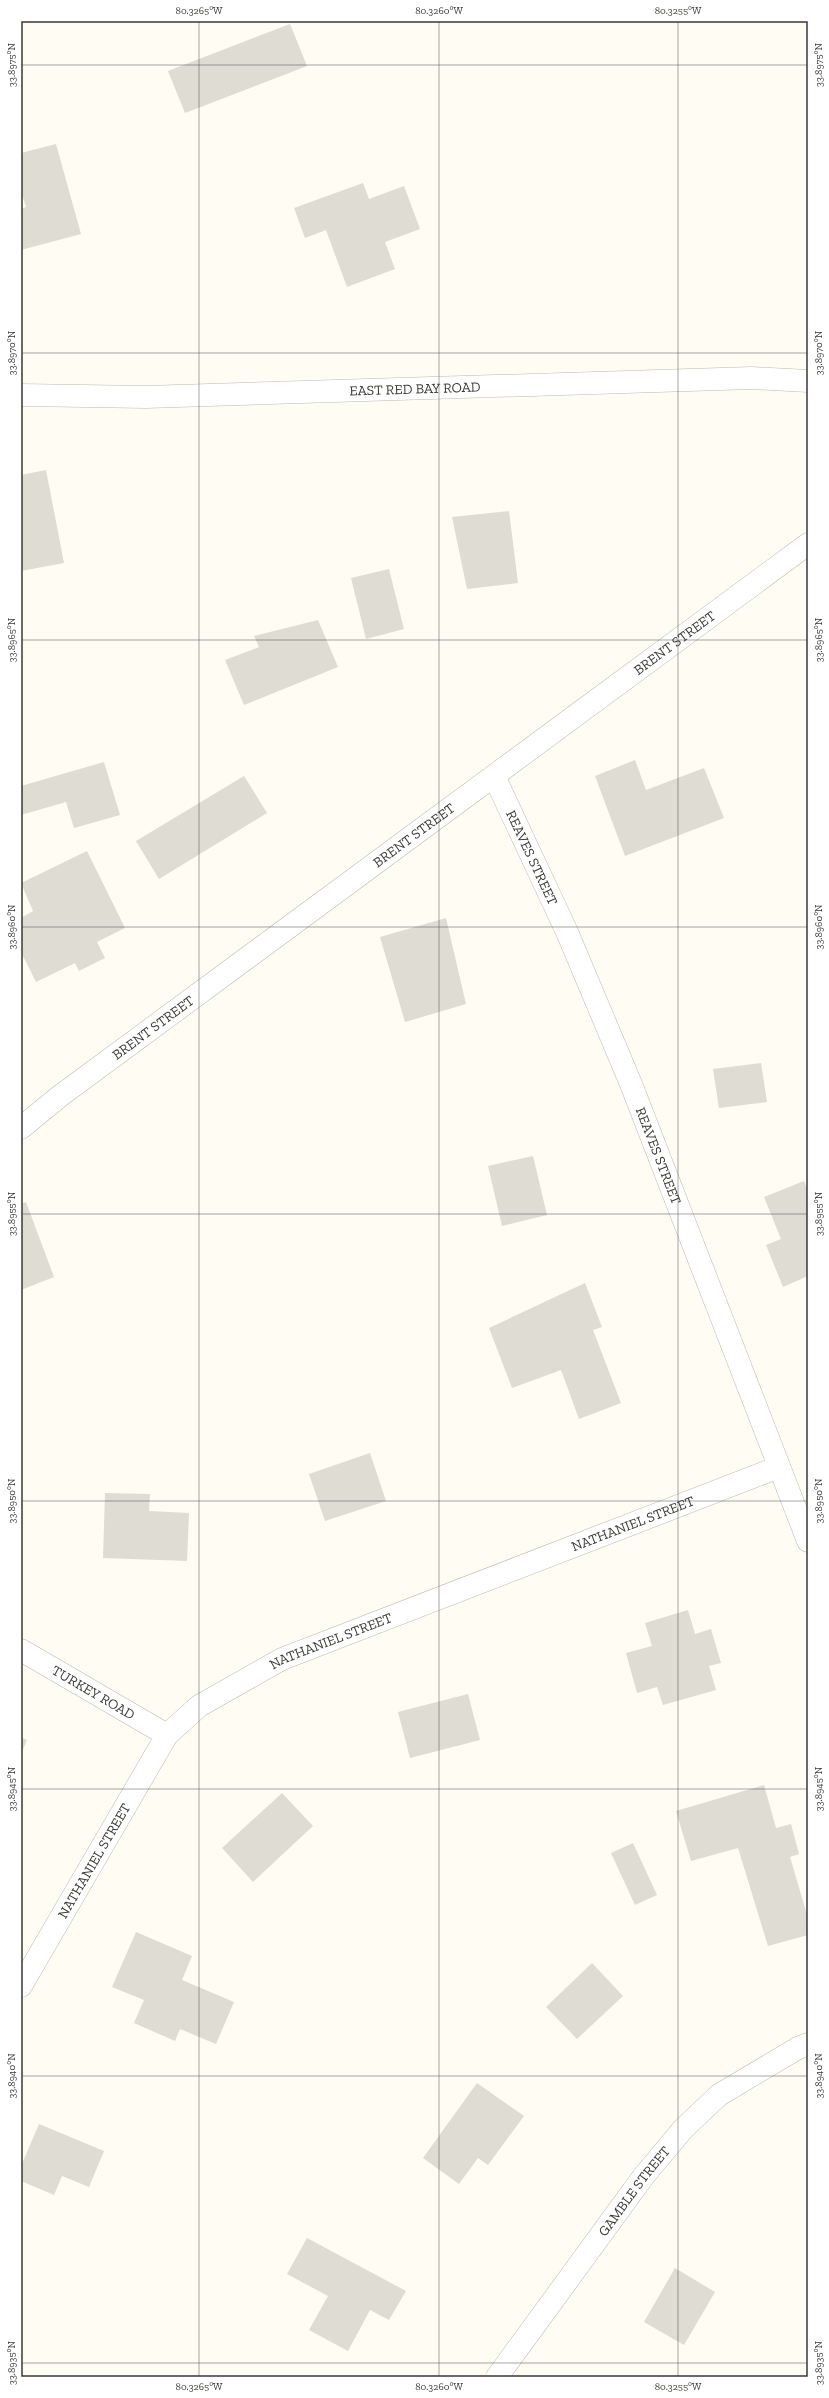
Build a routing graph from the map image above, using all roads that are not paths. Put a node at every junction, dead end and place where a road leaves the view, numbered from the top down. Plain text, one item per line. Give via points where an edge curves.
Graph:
1 (808, 381) edge
2 (21, 395) edge
3 (808, 544) edge
4 (494, 776) junction
5 (21, 1128) edge
6 (779, 1468) junction
7 (808, 1542) edge
8 (21, 1650) edge
9 (166, 1734) junction
10 (21, 1986) edge
11 (808, 2044) edge
12 (497, 2377) edge

1 - 2 street, EAST RED BAY ROAD via 752,378 146,397
3 - 4 street, BRENT STREET
4 - 5 street, BRENT STREET via 60,1096
4 - 6 street, REAVES STREET via 567,932 625,1070
6 - 7 street, REAVES STREET
6 - 9 street, NATHANIEL STREET via 282,1659 199,1706
8 - 9 street, TURKEY ROAD
9 - 10 street, NATHANIEL STREET
11 - 12 street, GAMBLE STREET via 719,2095 683,2129 643,2177

